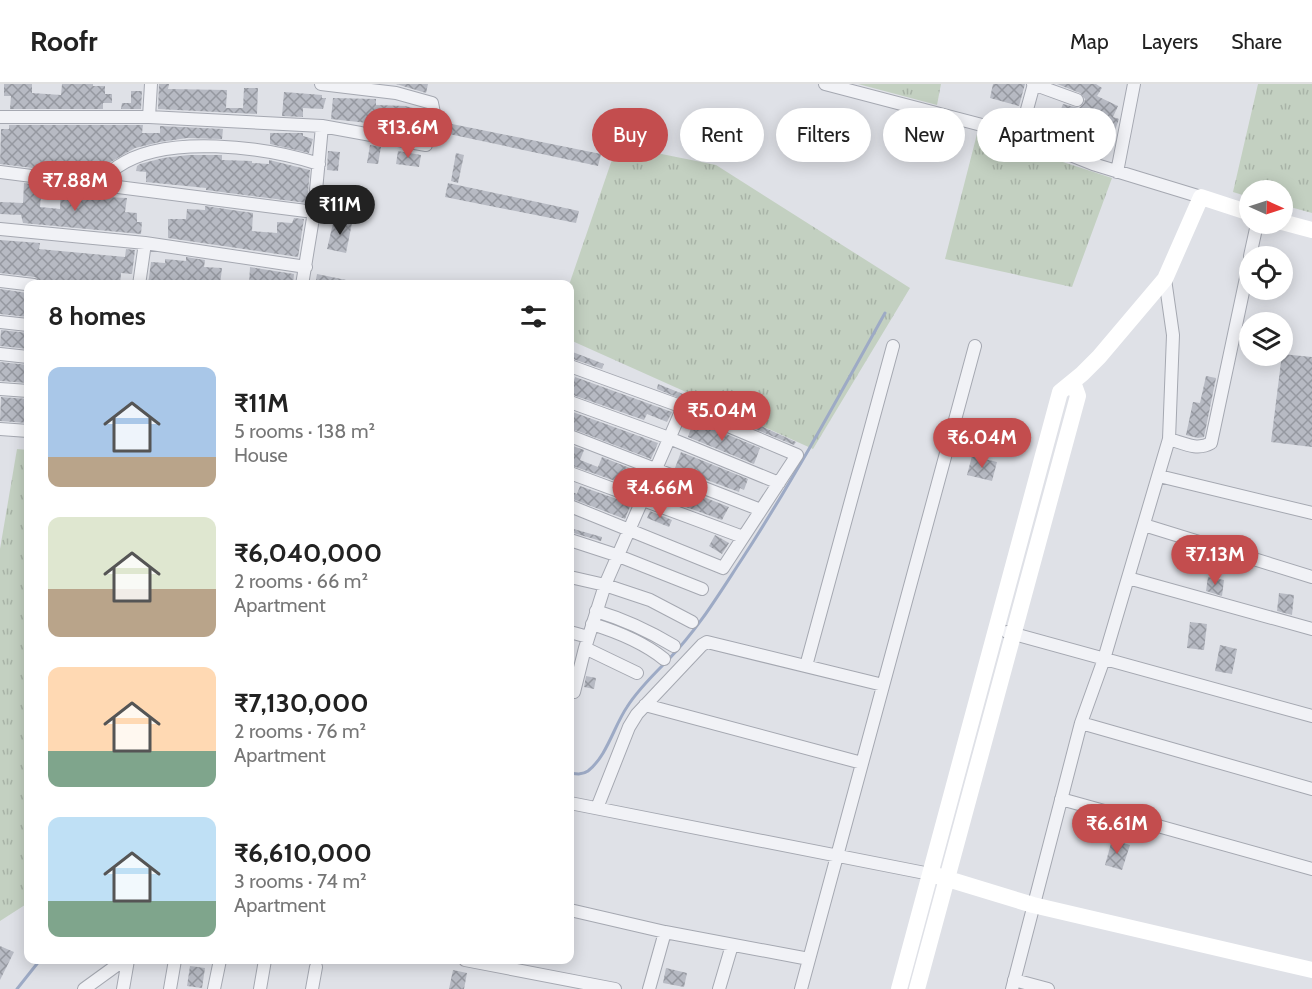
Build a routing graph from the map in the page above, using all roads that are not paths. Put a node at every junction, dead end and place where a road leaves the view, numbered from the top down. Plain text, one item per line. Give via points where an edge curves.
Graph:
1 (151, 84) edge
2 (321, 84) edge
3 (825, 84) edge
4 (1033, 84) edge
5 (1134, 84) edge
6 (1077, 100) dead end
7 (1027, 108) edge
8 (0, 117) edge
9 (149, 117) junction
10 (977, 124) edge
11 (322, 126) junction
12 (1091, 162) edge
13 (319, 164) junction
14 (0, 172) edge
15 (1117, 172) junction
16 (104, 186) junction
17 (1200, 197) junction
18 (1239, 209) edge
19 (314, 212) junction
20 (1293, 225) edge
21 (0, 229) edge
22 (1312, 230) edge
23 (145, 243) junction
24 (306, 267) junction
25 (1165, 279) junction
26 (140, 280) edge
27 (303, 280) edge
28 (0, 281) edge
29 (24, 284) edge
30 (1241, 300) edge
31 (0, 322) edge
32 (24, 325) edge
33 (893, 346) dead end
34 (975, 346) dead end
35 (0, 354) edge
36 (24, 357) edge
37 (574, 367) edge
38 (1073, 382) junction
39 (0, 389) edge
40 (24, 391) edge
41 (574, 403) edge
42 (683, 407) junction
43 (0, 429) edge
44 (24, 431) edge
45 (574, 438) edge
46 (669, 438) junction
47 (1169, 439) junction
48 (655, 469) junction
49 (574, 475) edge
50 (1159, 476) junction
51 (779, 483) junction
52 (641, 500) junction
53 (574, 508) edge
54 (761, 510) junction
55 (1312, 513) edge
56 (1144, 525) junction
57 (628, 529) junction
58 (743, 537) junction
59 (574, 541) edge
60 (616, 555) junction
61 (574, 578) edge
62 (1128, 578) junction
63 (1312, 578) edge
64 (604, 585) junction
65 (702, 590) dead end
66 (596, 611) junction
67 (692, 622) dead end
68 (592, 624) junction
69 (996, 628) junction
70 (1312, 629) edge
71 (1014, 634) junction
72 (574, 635) edge
73 (586, 643) junction
74 (674, 646) dead end
75 (664, 659) dead end
76 (1104, 659) junction
77 (806, 666) junction
78 (637, 674) dead end
79 (883, 685) junction
80 (574, 692) edge
81 (645, 705) junction
82 (1312, 716) edge
83 (1081, 723) junction
84 (862, 763) junction
85 (1312, 789) edge
86 (1061, 799) junction
87 (574, 804) edge
88 (597, 808) junction
89 (837, 856) junction
90 (1312, 869) edge
91 (930, 874) junction
92 (948, 879) junction
93 (1033, 905) junction
94 (574, 911) edge
95 (665, 932) junction
96 (732, 945) junction
97 (809, 959) junction
98 (118, 964) edge
99 (127, 964) edge
100 (174, 964) edge
101 (219, 964) edge
102 (264, 964) edge
103 (486, 964) edge
104 (316, 967) dead end
105 (1312, 970) edge
106 (1013, 984) edge
107 (84, 989) edge
108 (123, 989) edge
109 (170, 989) edge
110 (214, 989) edge
111 (260, 989) edge
112 (312, 989) edge
113 (615, 989) edge
114 (649, 989) edge
115 (719, 989) edge
116 (801, 989) edge
117 (899, 989) edge
118 (917, 989) edge
119 (1048, 989) edge

1 - 9 street
2 - 11 street via 396,93 428,101 435,110 426,144
3 - 10 street
4 - 6 street
4 - 7 street
5 - 15 street
8 - 9 street
9 - 11 street
11 - 13 street
12 - 15 street
13 - 16 street via 260,151 179,146 145,152 131,159 115,168
13 - 19 street
14 - 16 street
15 - 17 street
16 - 19 street
17 - 18 street
17 - 25 street
19 - 24 street
20 - 22 street
21 - 23 street
23 - 24 street
23 - 26 street
24 - 27 street
25 - 38 street
25 - 47 street via 1173,335
28 - 29 street
30 - 47 street via 1211,443 1196,447
31 - 32 street
33 - 77 street
34 - 79 street
35 - 36 street
37 - 42 street
38 - 69 street via 1060,392
38 - 71 street via 1078,396
39 - 40 street
41 - 46 street
42 - 46 street
42 - 51 street via 797,455
43 - 44 street
45 - 48 street
46 - 48 street
46 - 51 street
47 - 50 street
48 - 52 street
48 - 54 street
49 - 52 street
50 - 55 street
50 - 56 street
51 - 54 street
52 - 57 street
52 - 58 street
53 - 57 street
54 - 58 street
56 - 62 street
56 - 63 street
57 - 58 street via 723,568
57 - 60 street
59 - 60 street
60 - 64 street
60 - 65 street
61 - 64 street
62 - 70 street
62 - 76 street
64 - 66 street
64 - 67 street via 651,600
66 - 68 street
66 - 74 street
68 - 73 street
68 - 75 street via 636,641
69 - 71 street
69 - 91 street
71 - 76 street
71 - 92 street
72 - 73 street
73 - 78 street
73 - 80 street
76 - 82 street
76 - 83 street
77 - 79 street
77 - 81 street via 707,642
79 - 84 street
81 - 84 street
81 - 88 street via 629,727
83 - 85 street
83 - 86 street
84 - 89 street
86 - 90 street
86 - 93 street
87 - 88 street
88 - 89 street
89 - 91 street
89 - 97 street
91 - 92 street
91 - 117 street
92 - 93 street
92 - 118 street
93 - 105 street
93 - 106 street
94 - 95 street
95 - 96 street
95 - 114 street
96 - 97 street
96 - 115 street
97 - 116 street
98 - 107 street
99 - 108 street
100 - 109 street
101 - 110 street
102 - 111 street
103 - 113 street
104 - 112 street
106 - 119 street

